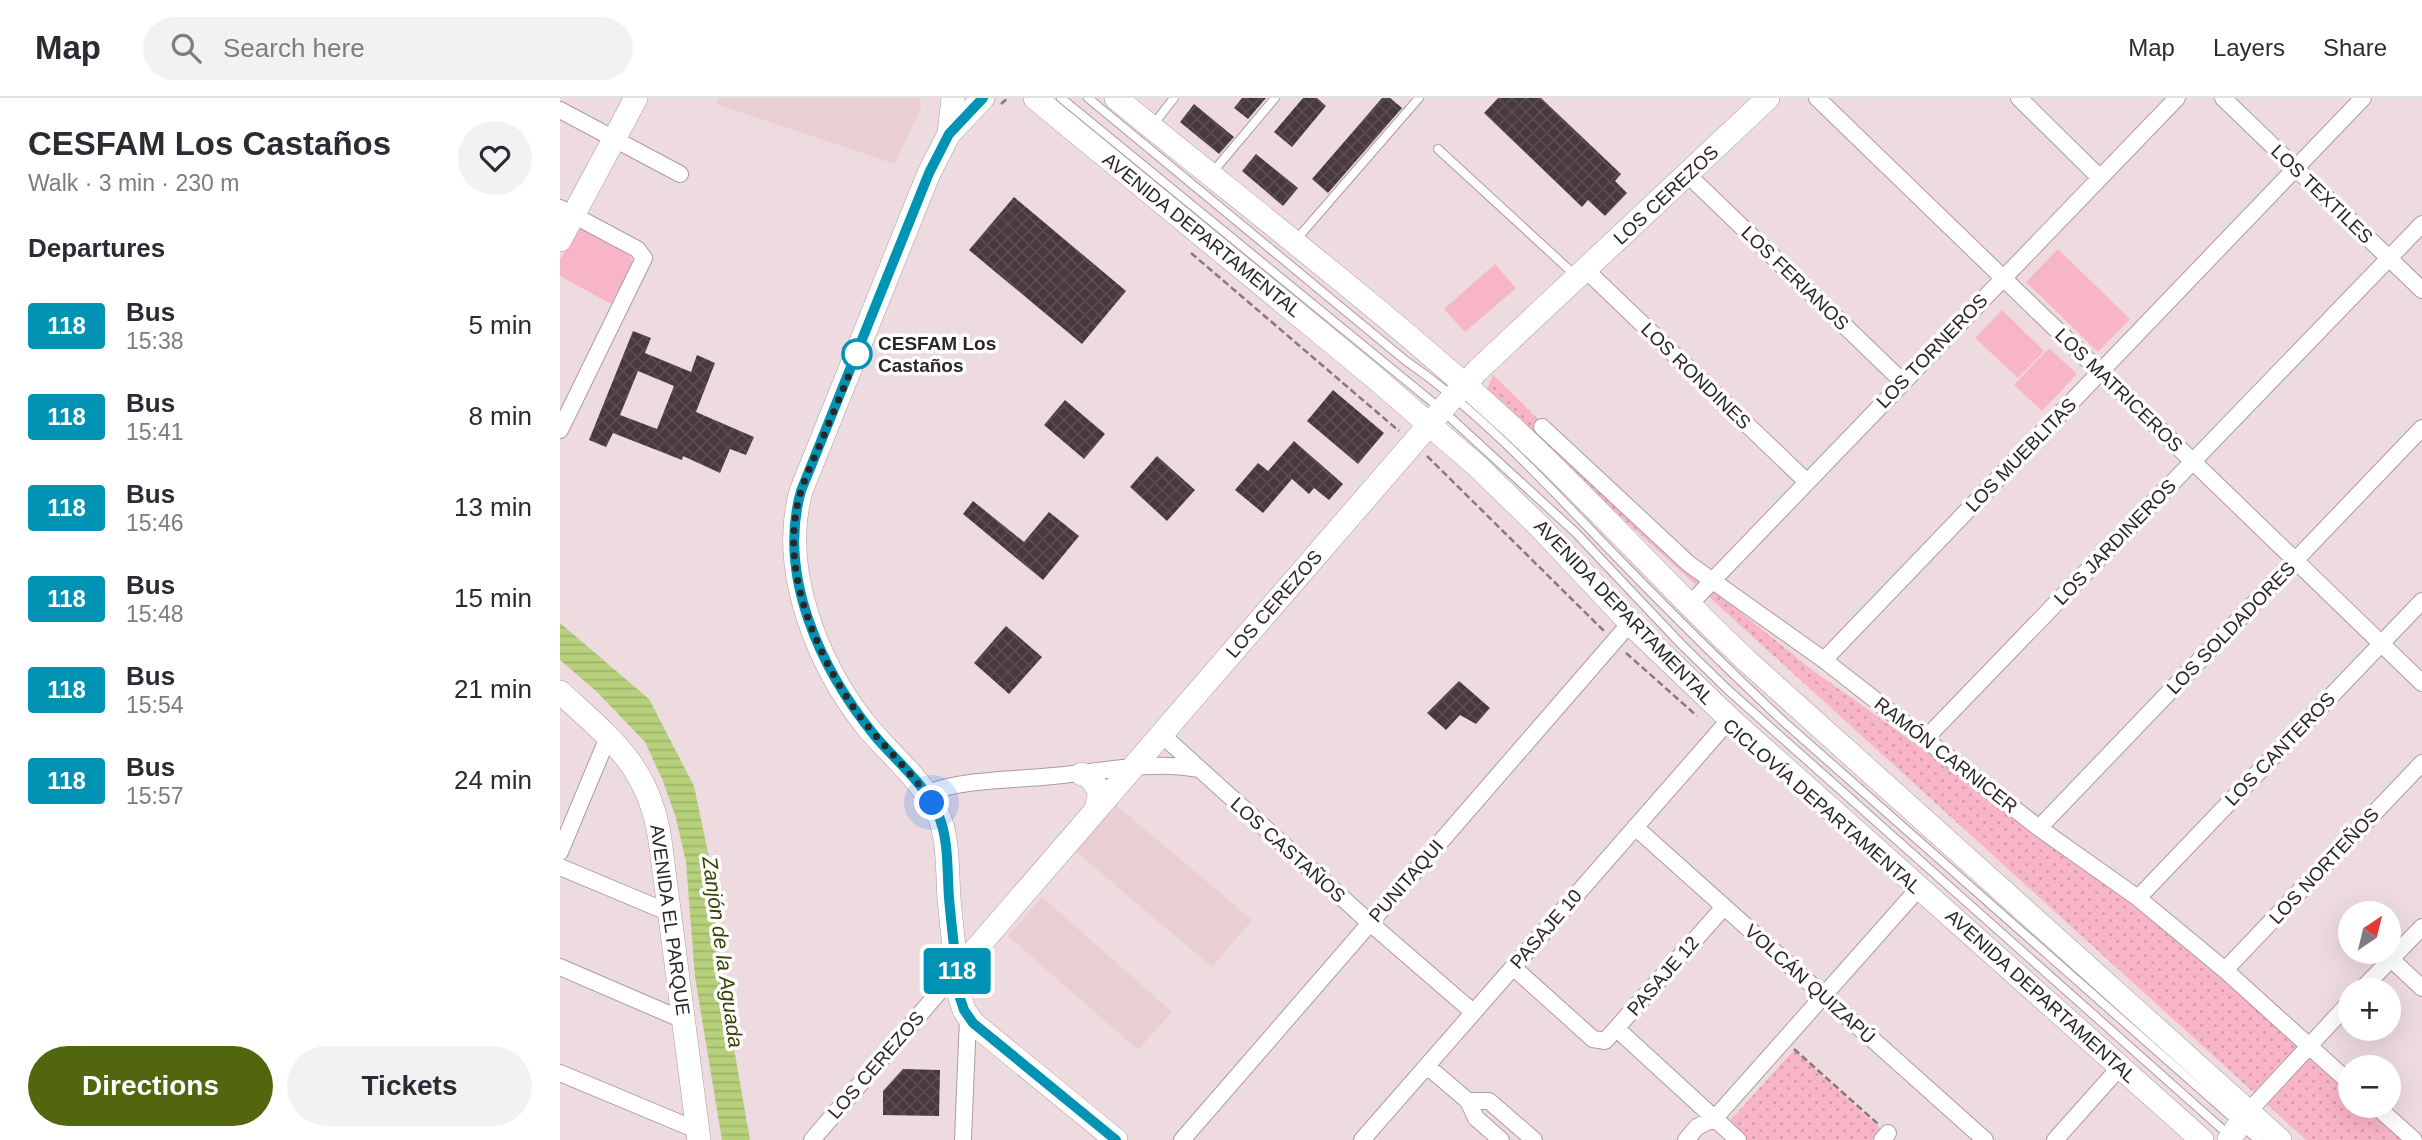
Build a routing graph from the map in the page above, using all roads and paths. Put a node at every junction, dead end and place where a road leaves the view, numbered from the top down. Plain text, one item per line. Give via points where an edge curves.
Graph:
1 (636, 98) edge
2 (953, 98) edge
3 (983, 98) edge
4 (1035, 98) edge
5 (1061, 98) edge
6 (1088, 98) edge
7 (1116, 98) edge
8 (1174, 98) edge
9 (1275, 98) edge
10 (1419, 98) edge
11 (1768, 98) edge
12 (1817, 98) edge
13 (2019, 98) edge
14 (2177, 98) edge
15 (2223, 98) edge
16 (2363, 98) edge
17 (560, 110) edge
18 (1151, 127) junction
19 (949, 134) junction
20 (615, 139) junction
21 (1438, 149) dead end
22 (2295, 168) junction
23 (680, 174) dead end
24 (1687, 174) junction
25 (1210, 175) junction
26 (2100, 177) junction
27 (567, 211) edge
28 (1205, 216) junction
29 (2422, 224) edge
30 (560, 240) edge
31 (1293, 243) junction
32 (1191, 253) dead end
33 (2389, 258) junction
34 (1582, 273) junction
35 (2003, 278) junction
36 (1269, 290) junction
37 (2422, 290) edge
38 (2100, 372) junction
39 (1903, 382) junction
40 (1447, 404) junction
41 (1542, 427) dead end
42 (2422, 428) edge
43 (560, 430) edge
44 (1413, 443) junction
45 (2193, 461) junction
46 (1807, 482) junction
47 (2296, 561) junction
48 (1713, 580) junction
49 (2422, 601) edge
50 (1689, 605) junction
51 (1631, 622) junction
52 (1614, 642) junction
53 (2381, 644) junction
54 (1824, 660) junction
55 (2422, 682) edge
56 (560, 692) edge
57 (1723, 726) junction
58 (1161, 734) junction
59 (608, 737) junction
60 (1925, 739) junction
61 (2422, 763) edge
62 (1131, 768) junction
63 (1198, 769) junction
64 (1082, 774) junction
65 (926, 794) junction
66 (1096, 809) junction
67 (1635, 827) junction
68 (2039, 828) junction
69 (560, 852) edge
70 (560, 867) edge
71 (1919, 888) junction
72 (2138, 898) junction
73 (1724, 907) junction
74 (670, 913) junction
75 (951, 922) junction
76 (1370, 923) junction
77 (2422, 927) edge
78 (985, 936) junction
79 (2401, 949) edge
80 (2386, 964) edge
81 (2396, 964) edge
82 (560, 967) edge
83 (1513, 967) junction
84 (2225, 970) junction
85 (957, 971) junction
86 (2373, 978) edge
87 (2422, 988) edge
88 (1824, 996) junction
89 (1473, 1012) junction
90 (2338, 1015) edge
91 (968, 1017) junction
92 (683, 1020) junction
93 (1617, 1029) junction
94 (1784, 1040) junction
95 (2309, 1046) junction
96 (1427, 1066) junction
97 (2120, 1067) junction
98 (2338, 1072) edge
99 (560, 1073) edge
100 (1468, 1101) junction
101 (1715, 1118) junction
102 (2389, 1118) edge
103 (2236, 1130) edge
104 (699, 1135) edge
105 (1885, 1137) edge
106 (812, 1140) edge
107 (963, 1140) edge
108 (1116, 1140) edge
109 (1181, 1140) edge
110 (1362, 1140) edge
111 (1501, 1140) edge
112 (1534, 1140) edge
113 (1686, 1140) edge
114 (1738, 1140) edge
115 (1985, 1140) edge
116 (2055, 1140) edge
117 (2202, 1140) edge
118 (2258, 1140) edge
119 (2280, 1140) edge
120 (2414, 1140) edge

1 - 20 main road
2 - 19 main road
3 - 19 main road
4 - 36 main road, AVENIDA DEPARTAMENTAL
5 - 28 lane
6 - 40 lane
7 - 18 main road, AVENIDA DEPARTAMENTAL
8 - 18 lane
9 - 25 lane
10 - 31 lane
11 - 24 main road, LOS CEREZOS
12 - 35 street, LOS MATRICEROS
13 - 26 street
14 - 26 street, LOS TORNEROS
15 - 22 street, LOS TEXTILES
16 - 22 street, LOS MUEBLITAS
17 - 20 street
18 - 25 main road, AVENIDA DEPARTAMENTAL
19 - 65 main road via 929,173 807,477 794,524 797,575 829,665 865,724
20 - 23 street
20 - 27 main road
21 - 34 lane
22 - 33 street, LOS TEXTILES
22 - 38 street, LOS MUEBLITAS
24 - 34 main road, LOS CEREZOS
24 - 39 street, LOS FERIANOS
25 - 31 main road, AVENIDA DEPARTAMENTAL
26 - 35 street, LOS TORNEROS
27 - 30 main road
27 - 43 street via 644,258
28 - 36 lane
28 - 40 lane
29 - 33 street, LOS JARDINEROS
31 - 40 main road, AVENIDA DEPARTAMENTAL
32 - 44 path, CICLOVÍA DEPARTAMENTAL
33 - 37 street, LOS TEXTILES
33 - 45 street, LOS JARDINEROS
34 - 40 main road, LOS CEREZOS
34 - 46 street, LOS RONDINES
35 - 38 street, LOS MATRICEROS
35 - 39 street, LOS TORNEROS
36 - 40 main road, AVENIDA DEPARTAMENTAL
38 - 45 street, LOS MATRICEROS
38 - 54 street, LOS MUEBLITAS
39 - 46 street, LOS TORNEROS
40 - 44 main road, LOS CEREZOS
40 - 50 main road, AVENIDA DEPARTAMENTAL via 1590,503
40 - 51 main road, AVENIDA DEPARTAMENTAL via 1539,526
40 - 103 lane via 1567,504 1784,722
40 - 103 lane via 1727,689
41 - 48 street, RAMÓN CARNICER via 1689,564
42 - 47 street, LOS SOLDADORES
44 - 52 path, CICLOVÍA DEPARTAMENTAL
44 - 58 main road, LOS CEREZOS
45 - 47 street, LOS MATRICEROS
45 - 60 street, LOS JARDINEROS
46 - 48 street, LOS TORNEROS
47 - 53 street, LOS MATRICEROS
47 - 68 street, LOS SOLDADORES
48 - 50 street, LOS TORNEROS
48 - 54 street, RAMÓN CARNICER
49 - 53 street, LOS CANTEROS
50 - 103 main road, AVENIDA DEPARTAMENTAL
51 - 52 street, PUNITAQUI
51 - 57 main road, AVENIDA DEPARTAMENTAL
52 - 57 path, CICLOVÍA DEPARTAMENTAL
52 - 76 street, PUNITAQUI
53 - 55 street, LOS MATRICEROS
53 - 72 street, LOS CANTEROS
54 - 60 street, RAMÓN CARNICER
56 - 59 main road, AVENIDA EL PARQUE
57 - 67 street, PASAJE 10
57 - 71 main road, AVENIDA DEPARTAMENTAL
58 - 62 main road, LOS CEREZOS
58 - 63 street, LOS CASTAÑOS
59 - 69 street
59 - 74 main road, AVENIDA EL PARQUE via 630,761 653,805
60 - 68 street, RAMÓN CARNICER
61 - 84 street, LOS NORTEÑOS
62 - 63 street
62 - 64 street
62 - 66 main road, LOS CEREZOS
63 - 76 street, LOS CASTAÑOS
64 - 65 street via 957,785
64 - 66 main road via 1090,777 1100,792
65 - 75 main road via 944,838
66 - 78 main road, LOS CEREZOS
67 - 73 street, VOLCÁN QUIZAPÚ
67 - 83 street, PASAJE 10
68 - 72 street, RAMÓN CARNICER
70 - 74 street
71 - 88 street
71 - 97 main road, AVENIDA DEPARTAMENTAL
72 - 84 street, RAMÓN CARNICER
73 - 88 street, VOLCÁN QUIZAPÚ
73 - 93 street, PASAJE 12
74 - 92 main road, AVENIDA EL PARQUE
75 - 78 main road via 965,937
75 - 85 main road
76 - 89 street, LOS CASTAÑOS
76 - 109 street, PUNITAQUI
77 - 79 street
78 - 85 main road, LOS CEREZOS
80 - 86 street
81 - 87 street
82 - 92 street
83 - 89 street, PASAJE 10
83 - 93 street, PASAJE 12 via 1593,1039 1605,1041
84 - 95 street, RAMÓN CARNICER
85 - 91 main road via 961,1003
85 - 106 street, LOS CEREZOS
88 - 94 street
88 - 115 street, VOLCÁN QUIZAPÚ
89 - 96 street, PASAJE 10
90 - 95 street
91 - 107 street
91 - 108 main road
92 - 104 main road, AVENIDA EL PARQUE
93 - 101 street
94 - 101 street
94 - 105 path
95 - 98 street, RAMÓN CARNICER
95 - 103 street
96 - 100 street
96 - 110 street, PASAJE 10
97 - 116 street
97 - 117 main road, AVENIDA DEPARTAMENTAL
99 - 104 street
100 - 111 street via 1476,1118
100 - 112 street via 1489,1101
101 - 113 street via 1697,1127
101 - 114 street
102 - 120 street
103 - 118 lane
103 - 119 main road, AVENIDA DEPARTAMENTAL

